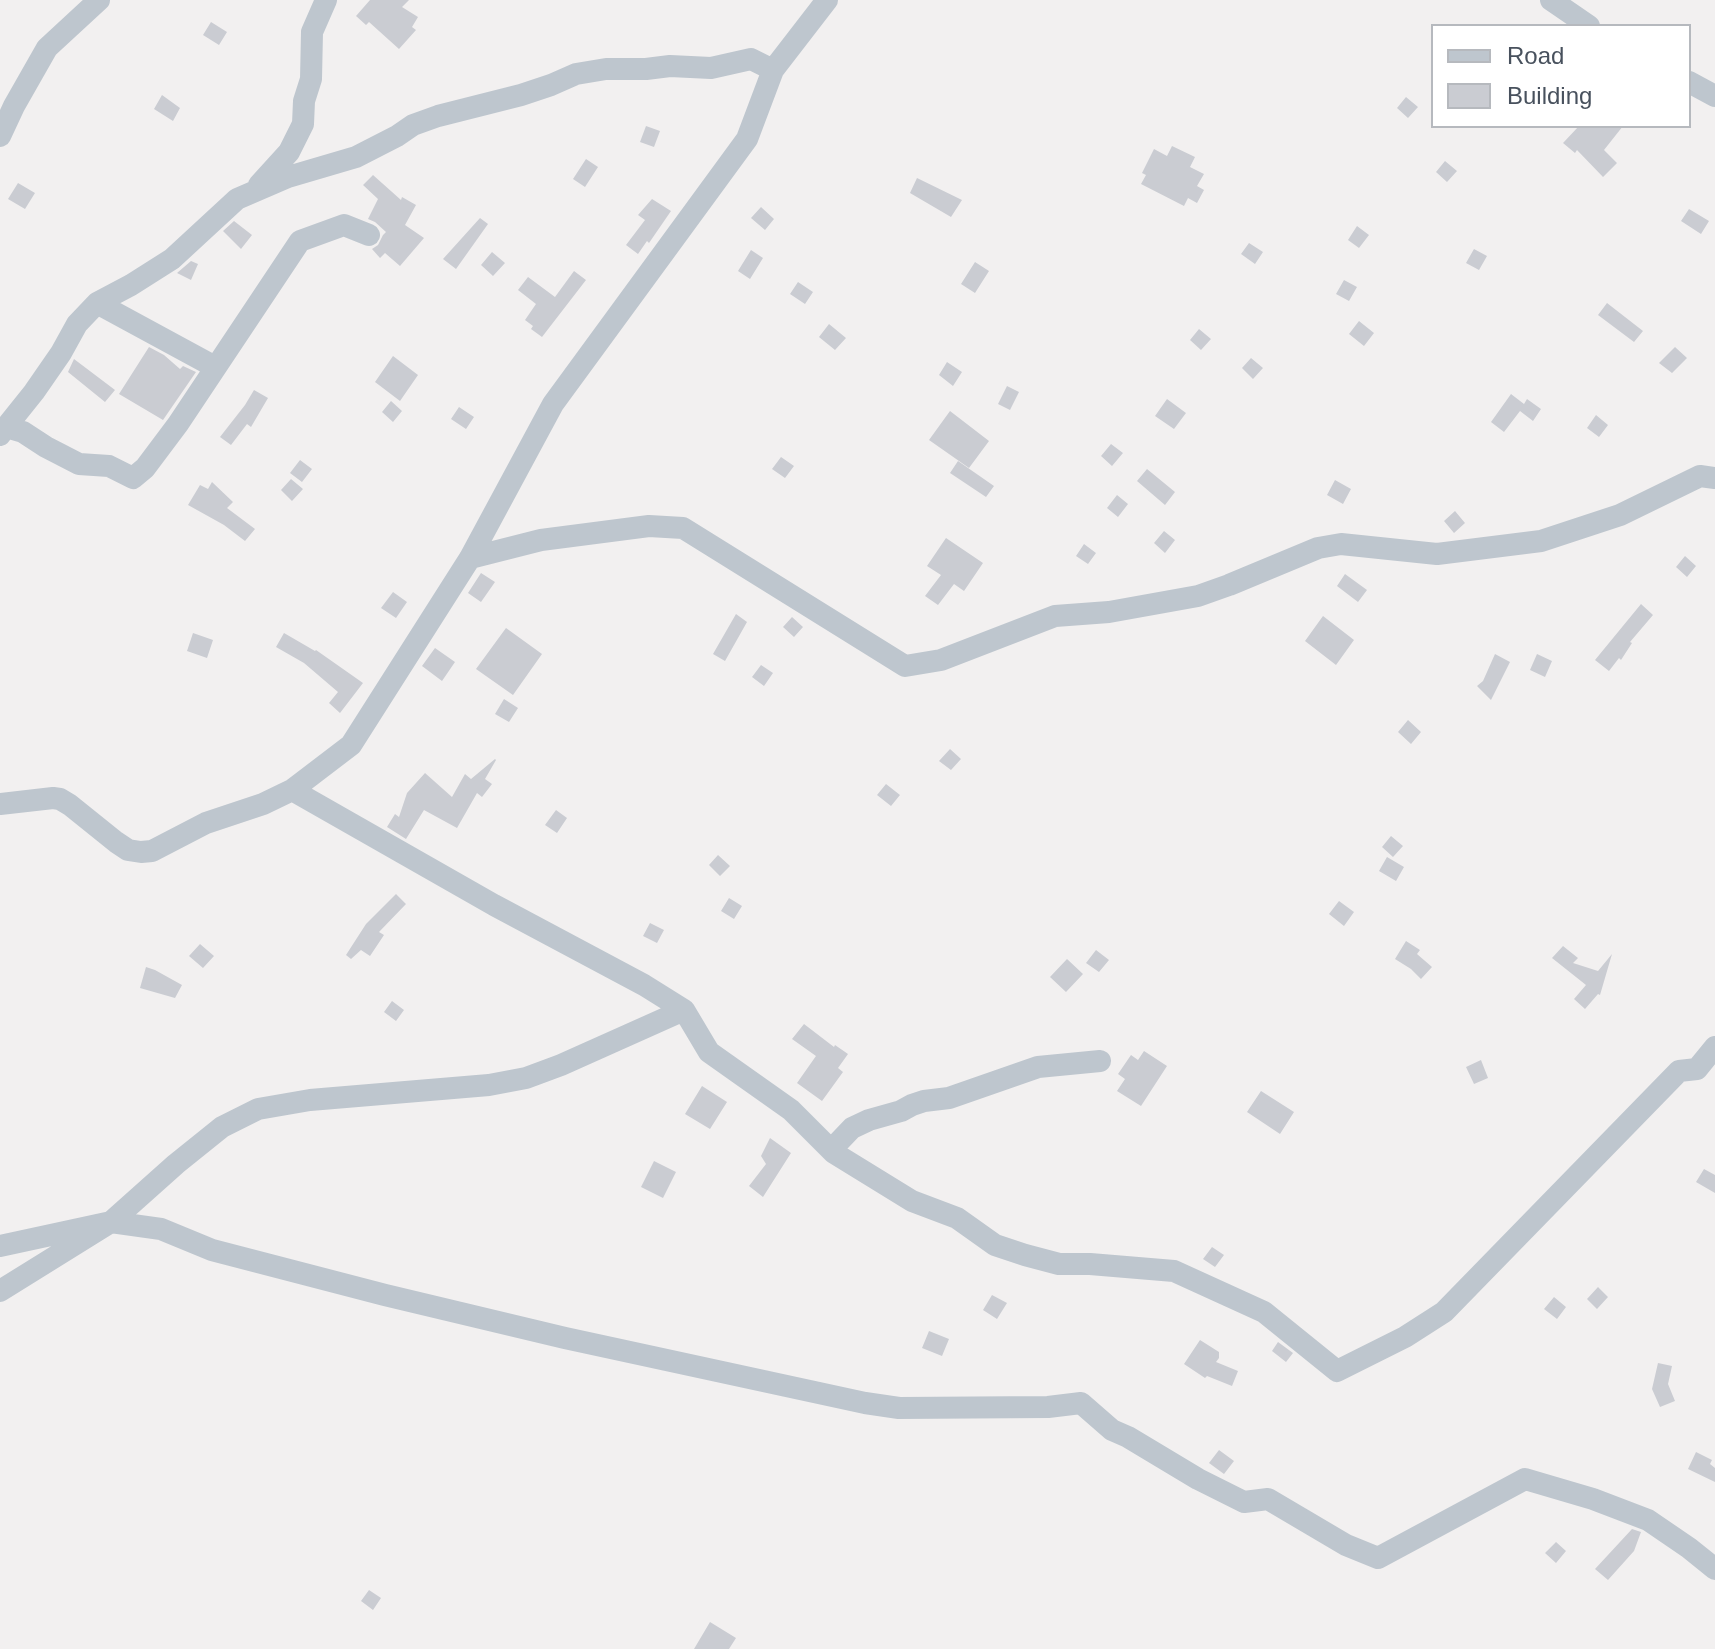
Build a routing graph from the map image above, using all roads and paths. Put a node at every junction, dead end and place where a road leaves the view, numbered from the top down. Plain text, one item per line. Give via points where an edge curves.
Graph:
1 (99, 0) edge
2 (326, 0) edge
3 (827, 0) edge
4 (1551, 0) edge
5 (1586, 24) edge
6 (773, 70) junction
7 (1691, 83) edge
8 (1715, 96) edge
9 (0, 136) edge
10 (253, 192) junction
11 (369, 235) dead end
12 (97, 303) junction
13 (215, 367) junction
14 (3, 431) edge
15 (1715, 478) edge
16 (470, 558) junction
17 (292, 790) junction
18 (0, 804) edge
19 (684, 1010) junction
20 (1715, 1047) edge
21 (1100, 1061) dead end
22 (831, 1150) junction
23 (111, 1222) junction
24 (0, 1246) edge
25 (0, 1291) edge
26 (1715, 1569) edge

1 - 9 street via 47,48
2 - 10 street via 312,32 303,124 289,152
3 - 6 street
4 - 5 street
6 - 10 street via 751,59 711,68 576,74 521,95 425,120 356,157
6 - 16 street via 747,139 553,404
7 - 8 street
10 - 12 street via 237,199 172,259
11 - 13 street via 344,225 300,241
12 - 13 street
12 - 14 street
13 - 14 street via 178,424 133,478 109,466 79,464 23,432
15 - 16 street via 1700,476 1620,515 1541,541 1437,554 1341,544 1318,548 1198,596 1055,616 941,660 905,666 683,528 649,526 557,538
16 - 17 street via 351,745
17 - 18 street via 141,852 128,850 60,799
17 - 19 street
19 - 22 street via 709,1052 791,1110
19 - 23 street via 526,1078 258,1109 222,1127
20 - 22 street via 1697,1069 1679,1071 1444,1312 1337,1371 1264,1312 1174,1271 1059,1264 995,1245 957,1218 912,1201
21 - 22 street via 1038,1067 949,1098 924,1101 852,1128
23 - 24 street
23 - 25 street
23 - 26 street via 161,1229 212,1250 415,1302 865,1403 899,1408 1081,1403 1112,1430 1198,1479 1244,1502 1268,1499 1378,1558 1525,1479 1648,1520

